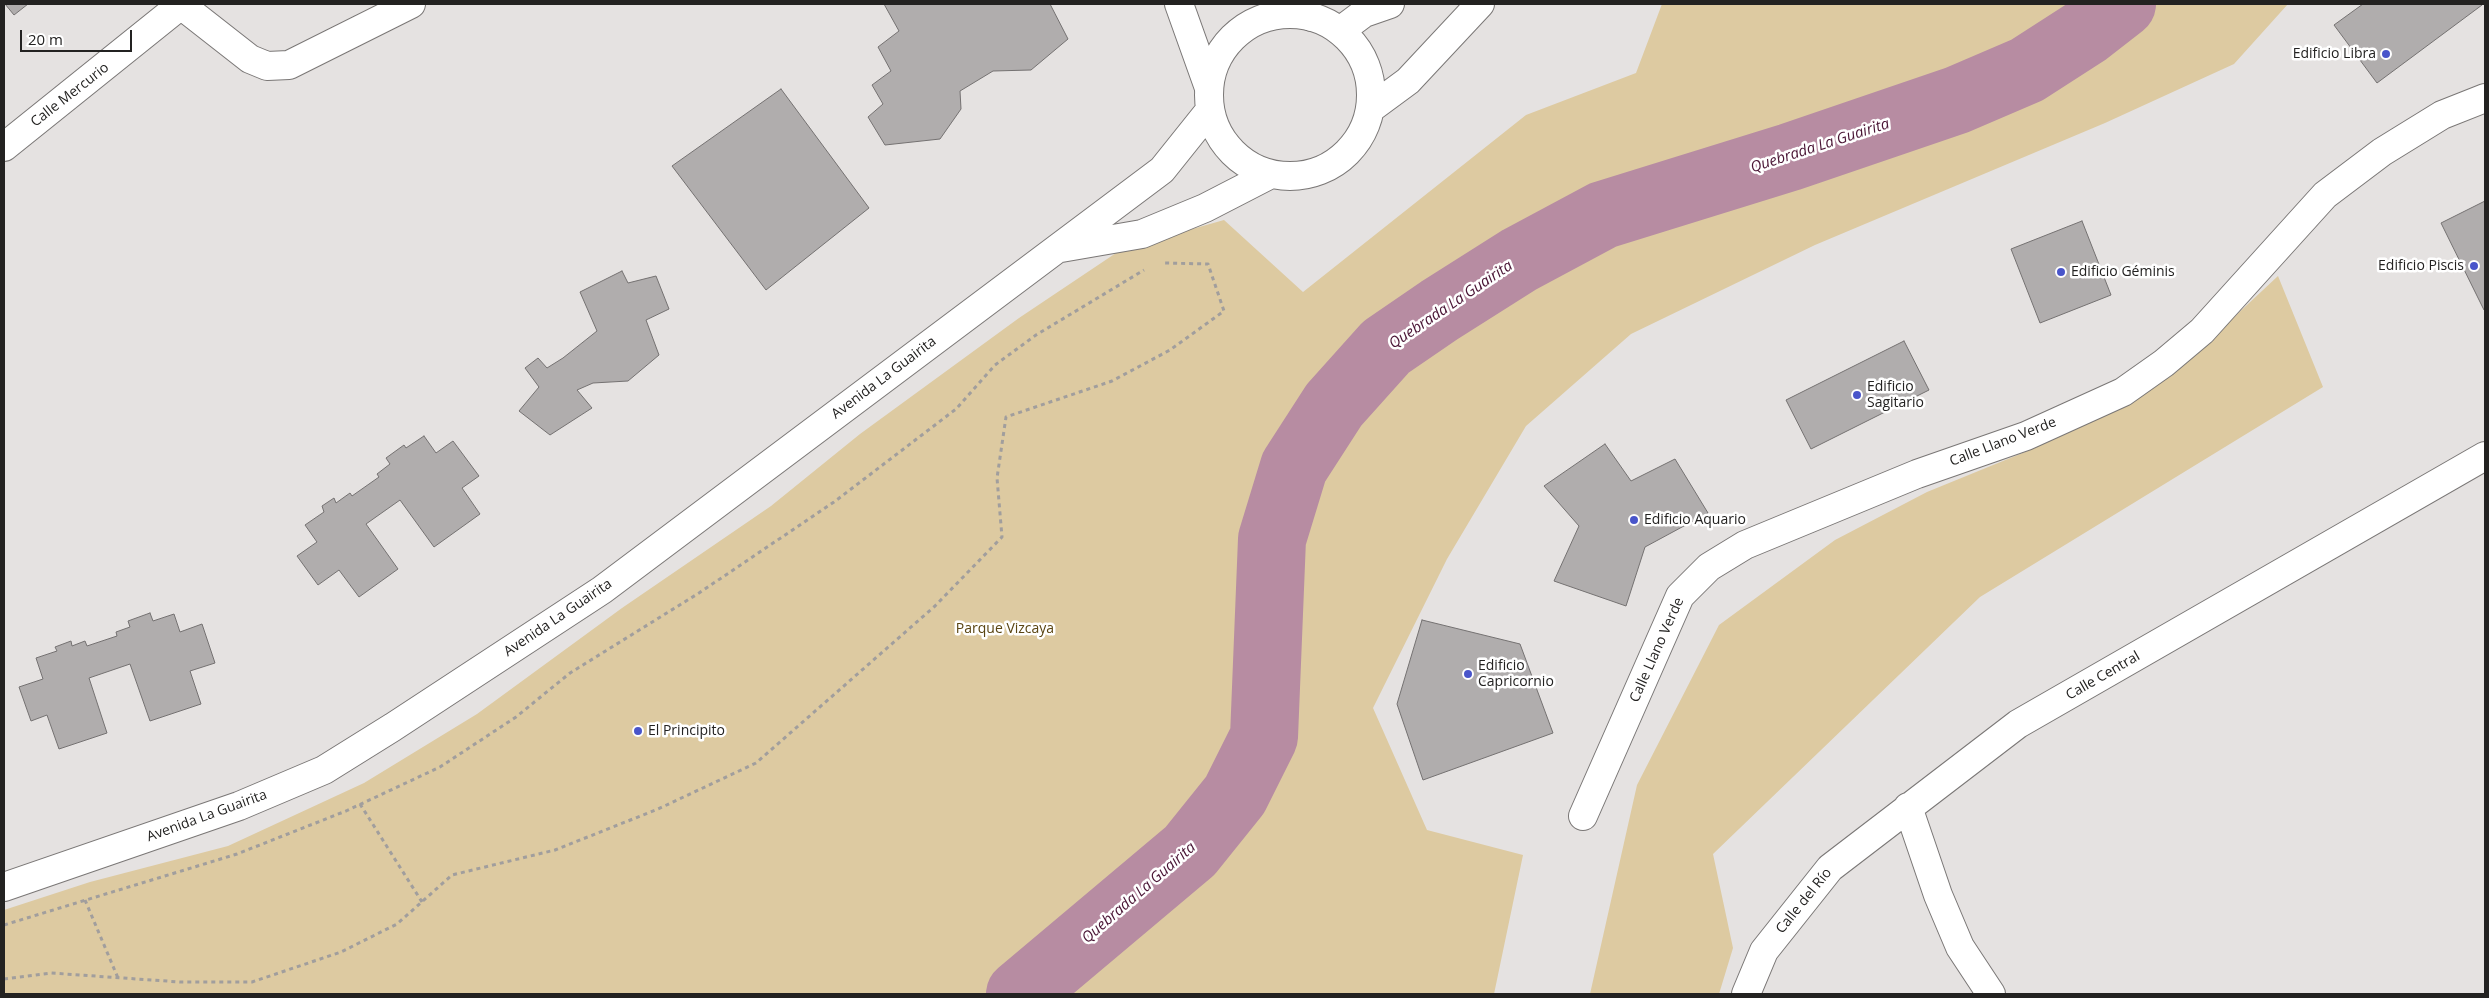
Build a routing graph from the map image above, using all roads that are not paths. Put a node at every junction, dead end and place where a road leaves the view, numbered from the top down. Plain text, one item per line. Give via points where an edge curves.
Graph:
1 (182, 4) edge
2 (411, 4) edge
3 (1179, 4) edge
4 (1390, 4) edge
5 (1480, 4) edge
6 (1305, 10) edge
7 (1340, 30) junction
8 (2485, 98) edge
9 (1209, 99) junction
10 (1370, 109) junction
11 (4, 147) edge
12 (1271, 174) junction
13 (1055, 249) junction
14 (2485, 456) edge
15 (1908, 807) junction
16 (1583, 816) dead end
17 (4, 887) edge
18 (1746, 994) edge
19 (1991, 994) edge

1 - 2 street via 250,59 267,66 289,66
1 - 11 street, Calle Mercurio
3 - 9 street
4 - 7 street via 1364,13
5 - 10 street via 1408,81
6 - 7 street, Avenida La Guairita
6 - 9 street, Avenida La Guairita via 1272,16 1252,23 1236,34 1222,50 1213,68
7 - 10 street, Avenida La Guairita via 1363,58 1369,74
8 - 16 street, Calle Llano Verde via 2442,115 2382,152 2325,195 2202,331 2123,392 2026,436 1917,474 1745,545 1709,567 1680,596
9 - 12 street, Avenida La Guairita via 1217,132 1231,151 1250,165
9 - 13 street, Avenida La Guairita via 1162,170
10 - 12 street, Avenida La Guairita via 1363,130 1351,148 1334,163 1314,172 1293,176
12 - 13 street, Avenida La Guairita via 1205,208 1142,234
13 - 17 street, Avenida La Guairita via 602,590 346,757 324,770 239,806
14 - 15 street, Calle Central via 2018,724
15 - 18 street, Calle del Río via 1830,868 1764,951
15 - 19 street via 1938,895 1960,947

